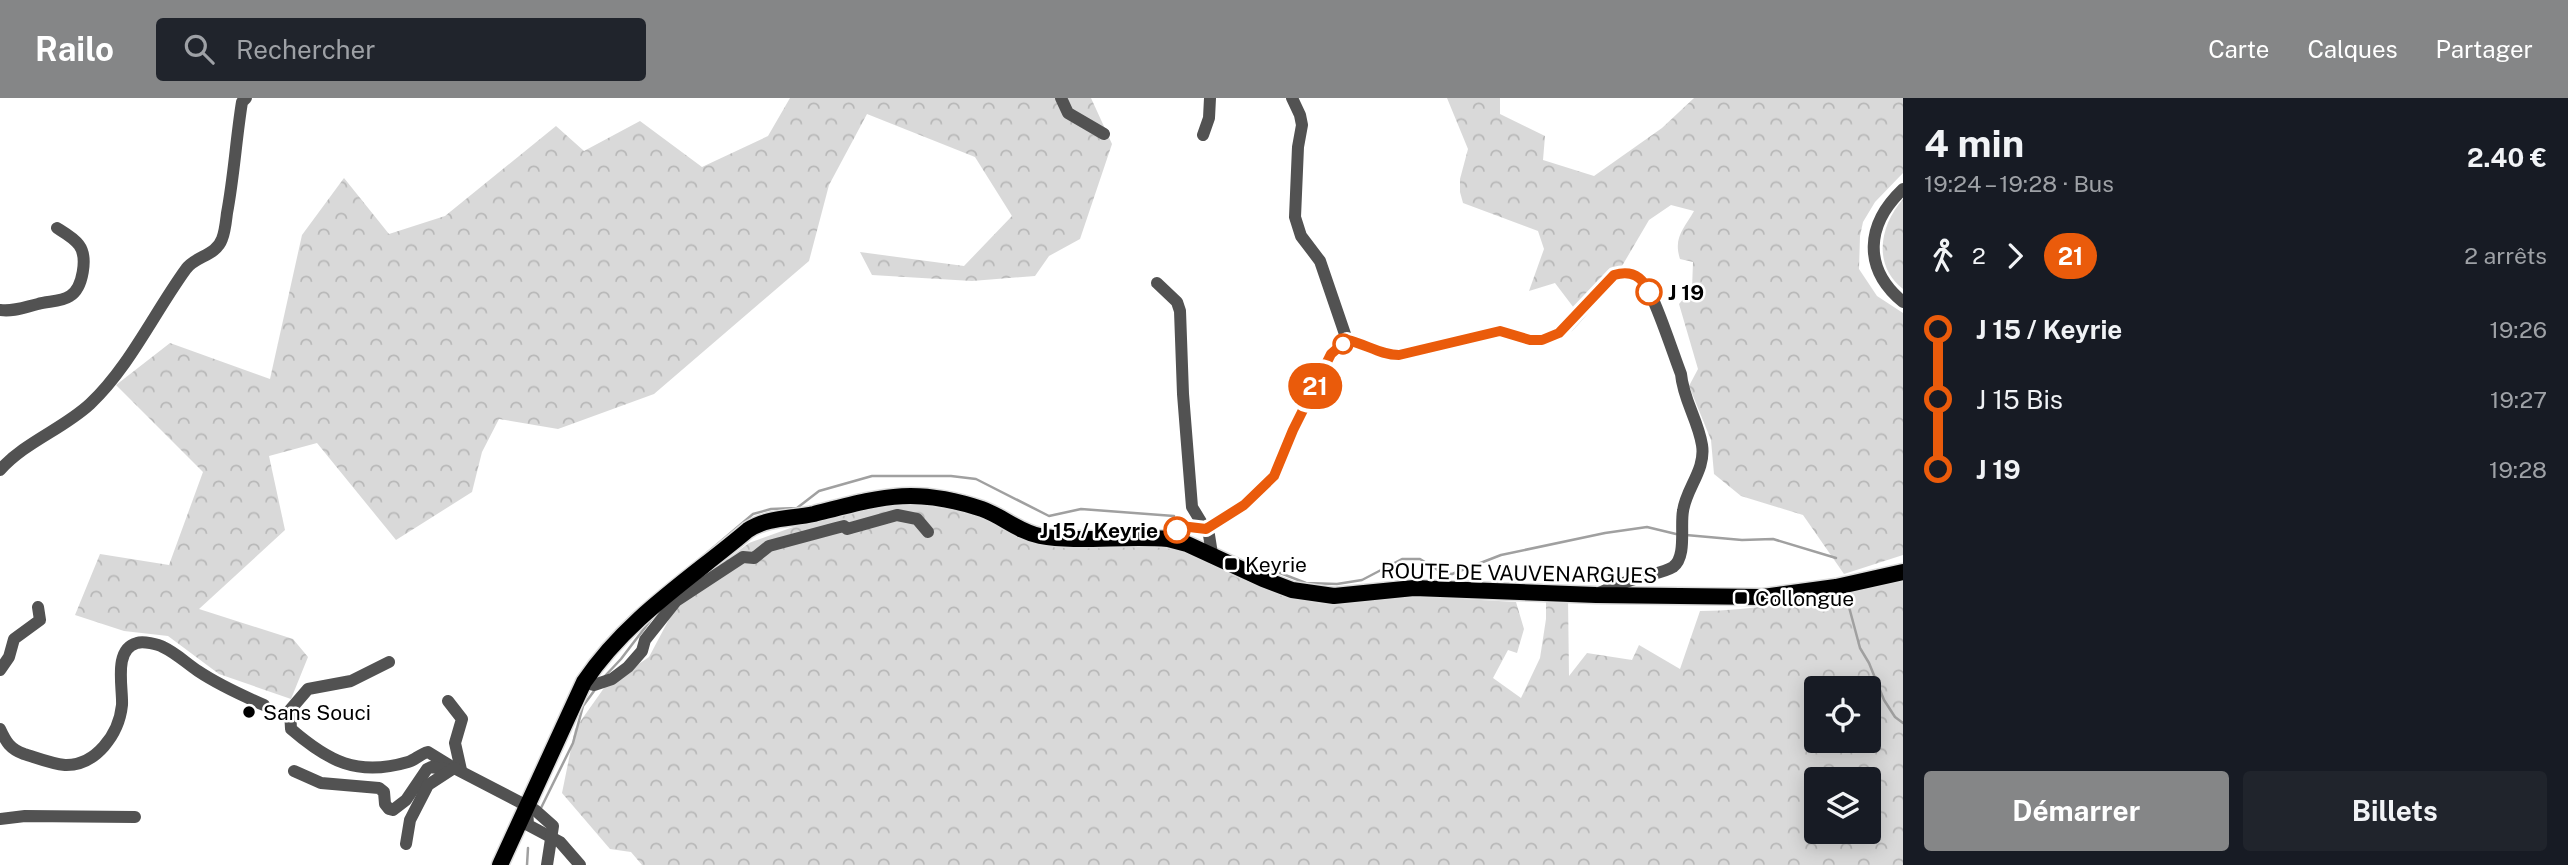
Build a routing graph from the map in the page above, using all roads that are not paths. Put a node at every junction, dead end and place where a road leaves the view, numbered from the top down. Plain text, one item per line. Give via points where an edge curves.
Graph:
1 (246, 98) edge
2 (1061, 98) edge
3 (1210, 98) edge
4 (1292, 98) edge
5 (1104, 134) dead end
6 (1203, 135) dead end
7 (1903, 189) edge
8 (57, 228) dead end
9 (1157, 284) dead end
10 (1903, 302) edge
11 (0, 310) edge
12 (1347, 340) junction
13 (0, 470) edge
14 (1192, 507) junction
15 (1181, 526) junction
16 (1206, 529) junction
17 (928, 532) dead end
18 (1168, 539) junction
19 (1212, 554) junction
20 (1903, 572) edge
21 (1626, 590) junction
22 (672, 597) junction
23 (38, 607) dead end
24 (389, 662) dead end
25 (0, 670) edge
26 (584, 682) junction
27 (448, 701) dead end
28 (264, 705) dead end
29 (0, 729) edge
30 (3, 746) edge
31 (455, 769) junction
32 (294, 771) dead end
33 (534, 810) junction
34 (135, 817) dead end
35 (0, 819) edge
36 (531, 827) junction
37 (552, 840) junction
38 (406, 844) dead end
39 (500, 865) edge
40 (507, 865) edge
41 (547, 865) edge
42 (580, 865) edge

1 - 13 street via 222,240 215,250 189,265 90,404
2 - 5 street via 1068,113
3 - 6 street
4 - 12 street via 1302,125 1295,217 1301,236 1320,261
7 - 10 street via 1879,217 1874,242 1875,266
8 - 11 street via 82,250 78,289 60,300
9 - 14 street via 1177,302 1180,311
12 - 16 street via 1331,354 1274,476 1244,505
12 - 21 street via 1384,355 1500,331 1542,340 1559,333 1614,275 1640,277 1681,374 1703,448 1702,463 1684,503 1678,561 1674,567 1641,577
14 - 15 street
14 - 16 street
15 - 16 street
15 - 18 street
16 - 19 street
17 - 22 street via 917,519 897,515 782,542 754,558 743,557
18 - 19 main road, ROUTE DE VAUVENARGUES
18 - 22 main road, ROUTE DE VAUVENARGUES via 1036,536 984,510 934,496 901,495 757,524
19 - 21 main road, ROUTE DE VAUVENARGUES via 1263,579 1320,595 1415,588 1596,594
20 - 21 main road, ROUTE DE VAUVENARGUES via 1781,596 1741,598
22 - 26 main road, ROUTE DE VAUVENARGUES via 619,637
22 - 26 street via 628,667 612,679 594,685
23 - 25 street via 40,620 14,639
24 - 31 street via 351,681 308,689 290,710 291,729 344,765 382,766 428,752
26 - 33 main road, ROUTE DE VAUVENARGUES
27 - 31 street via 462,719 455,743
28 - 30 street via 217,683 161,645 138,643 123,656 119,719 94,758 62,765
29 - 30 street
31 - 32 street via 427,769 411,794 393,810 385,804 379,788 321,783
31 - 33 street
31 - 38 street via 428,785 410,820
33 - 36 main road, ROUTE DE VAUVENARGUES
33 - 37 street via 553,826
33 - 39 main road, ROUTE DE VAUVENARGUES
34 - 35 street
36 - 37 street
36 - 40 main road, ROUTE DE VAUVENARGUES
37 - 41 street
37 - 42 street

